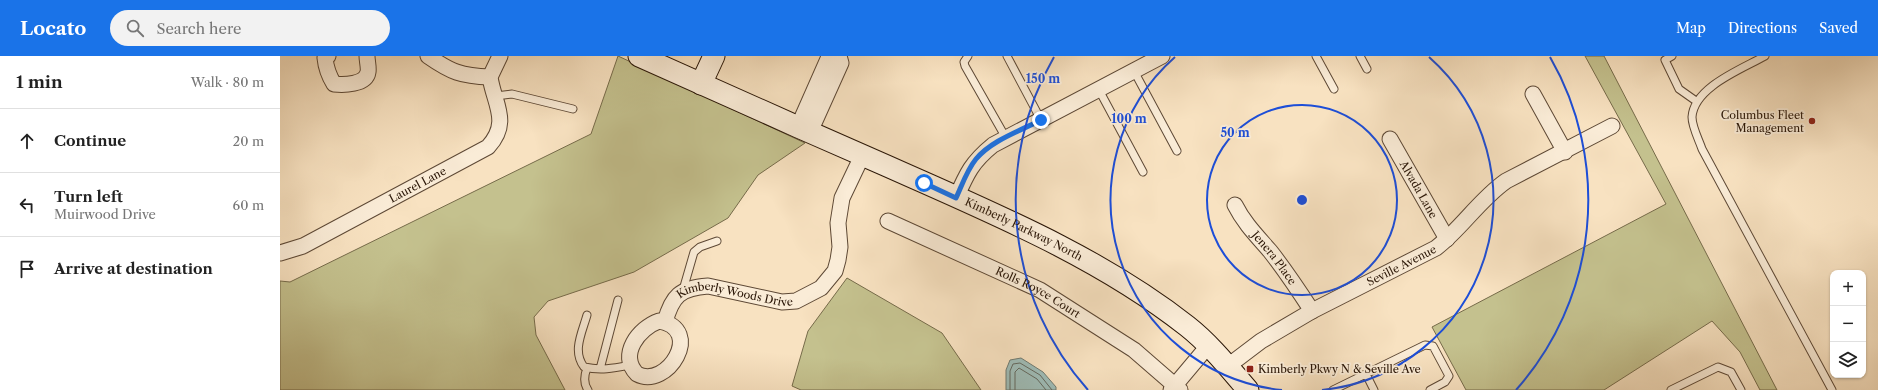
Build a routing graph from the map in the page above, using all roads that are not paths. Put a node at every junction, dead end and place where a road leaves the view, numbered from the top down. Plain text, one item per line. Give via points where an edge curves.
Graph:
1 (328, 56) edge
2 (367, 56) edge
3 (428, 56) edge
4 (500, 56) edge
5 (639, 56) edge
6 (714, 56) edge
7 (832, 56) edge
8 (839, 56) edge
9 (968, 56) edge
10 (1007, 56) edge
11 (1162, 56) edge
12 (1316, 56) edge
13 (1360, 56) edge
14 (1672, 56) edge
15 (1763, 56) edge
16 (1367, 69) dead end
17 (1134, 71) junction
18 (490, 77) junction
19 (701, 84) junction
20 (1334, 89) dead end
21 (1099, 90) junction
22 (1533, 94) dead end
23 (496, 96) junction
24 (1696, 101) junction
25 (573, 109) dead end
26 (1041, 120) junction
27 (1612, 126) dead end
28 (804, 129) junction
29 (1006, 138) junction
30 (1390, 139) dead end
31 (1177, 151) dead end
32 (1565, 152) junction
33 (862, 156) junction
34 (1143, 172) dead end
35 (956, 198) junction
36 (1235, 205) dead end
37 (888, 221) dead end
38 (1447, 239) junction
39 (717, 240) dead end
40 (280, 253) edge
41 (683, 291) junction
42 (618, 300) dead end
43 (1312, 312) junction
44 (587, 315) dead end
45 (665, 322) junction
46 (1208, 346) junction
47 (632, 365) junction
48 (1228, 366) junction
49 (587, 368) junction
50 (600, 369) junction
51 (1366, 374) junction
52 (1175, 388) edge
53 (588, 390) edge
54 (1248, 390) edge
55 (1333, 390) edge
56 (1374, 390) edge
57 (1430, 390) edge
58 (1671, 390) edge
59 (1741, 390) edge
60 (1832, 390) edge

1 - 2 street via 325,58 331,79 334,84 340,85 354,83 366,77
3 - 18 street via 446,68 466,76
4 - 18 street
5 - 19 street, Kimberly Parkway North
6 - 19 street
7 - 28 street via 828,59
8 - 28 street via 841,63
9 - 29 lane via 964,62
10 - 26 lane
11 - 17 street
12 - 20 lane
13 - 16 lane
14 - 24 lane via 1665,60 1679,89
15 - 24 lane via 1713,85
17 - 21 street
17 - 31 lane
18 - 23 street, Laurel Lane
19 - 28 street, Kimberly Parkway North
21 - 26 street
21 - 34 lane
22 - 32 street
23 - 25 lane via 512,94
23 - 40 street, Laurel Lane via 501,117 495,140 488,147 303,246
24 - 60 lane via 1692,118 1702,149
26 - 29 street
27 - 32 street, Seville Avenue
28 - 33 street, Kimberly Parkway North
29 - 35 street via 977,158 965,176
30 - 38 street, Alvada Lane
32 - 38 street, Seville Avenue via 1506,181 1491,192
33 - 35 street, Kimberly Parkway North
33 - 41 street, Kimberly Woods Drive via 842,198 838,223 840,247 835,271 821,288 796,301 782,302 708,286
35 - 46 street, Kimberly Parkway North via 1059,245 1138,290 1188,327
36 - 43 street, Jenera Place via 1244,222 1302,294
37 - 52 street, Rolls Royce Court via 1040,290 1134,350
38 - 43 street, Seville Avenue via 1422,256
39 - 41 lane via 694,252
41 - 45 street, Kimberly Woods Drive via 673,299
42 - 50 lane
43 - 48 street, Seville Avenue via 1261,341
44 - 49 lane via 578,346 579,360
45 - 47 street via 652,324 638,336 631,350
45 - 47 street via 675,329 680,340 676,366 666,376 653,381 642,378
46 - 48 street, Kimberly Parkway North
46 - 52 street
47 - 50 lane
48 - 54 street, Kimberly Parkway North
49 - 50 lane
49 - 53 lane via 584,378
51 - 55 lane
51 - 56 lane
51 - 57 lane via 1425,345 1433,346 1449,376 1445,382
58 - 59 lane via 1718,367 1731,372

